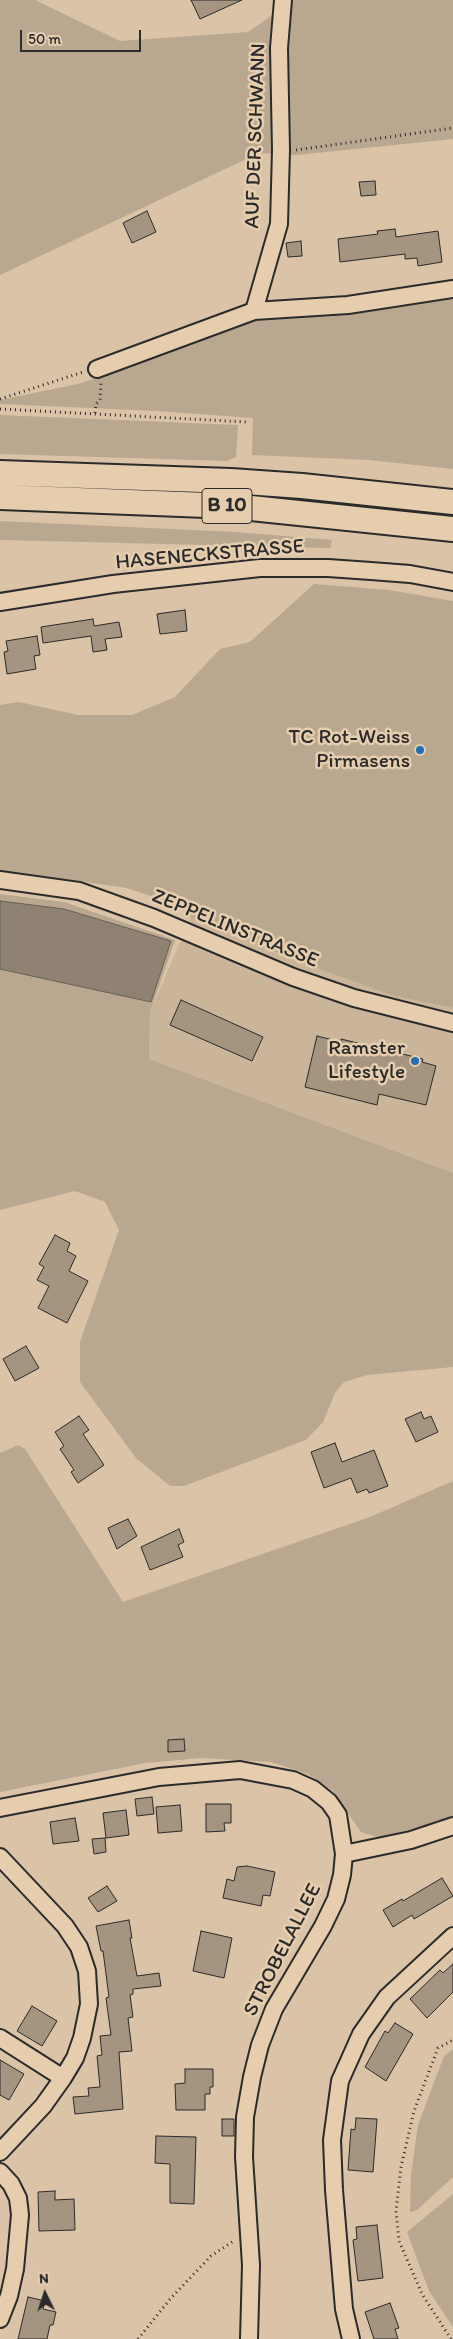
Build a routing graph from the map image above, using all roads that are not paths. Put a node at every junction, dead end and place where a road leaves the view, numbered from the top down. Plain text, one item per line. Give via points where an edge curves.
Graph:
1 (283, 0) edge
2 (453, 289) edge
3 (254, 311) junction
4 (100, 368) road end
5 (0, 473) edge
6 (0, 498) edge
7 (453, 502) edge
8 (453, 529) edge
9 (453, 582) edge
10 (0, 602) edge
11 (0, 880) edge
12 (453, 1023) edge
13 (0, 1808) edge
14 (453, 1826) edge
15 (344, 1854) junction
16 (0, 1856) edge
17 (453, 1936) edge
18 (0, 2038) edge
19 (63, 2078) junction
20 (0, 2152) edge
21 (0, 2172) edge
22 (0, 2319) edge
23 (249, 2339) edge
24 (351, 2339) edge

1 - 3 street, AUF DER SCHWANN via 278,224
2 - 3 street via 348,305
3 - 4 street
5 - 7 highway, B 10 via 240,482
6 - 8 highway, B 10 via 232,506
9 - 10 street, HASENECKSTRASSE via 371,571 260,568 113,584
11 - 12 street, ZEPPELINSTRASSE via 79,890 300,979 354,998
13 - 15 street, STROBELALLEE via 159,1777 240,1770 293,1780 313,1789 329,1802 338,1815
14 - 15 street via 411,1840
15 - 23 street, STROBELALLEE via 336,1899 324,1926 274,2009 254,2069 245,2117 244,2157 251,2265
16 - 19 street via 65,1926 84,1958 89,2004 75,2058
17 - 24 street via 386,1997 361,2034 340,2081 332,2140 344,2309
18 - 19 street
19 - 20 street via 43,2106
21 - 22 street via 18,2198 20,2214 15,2269

